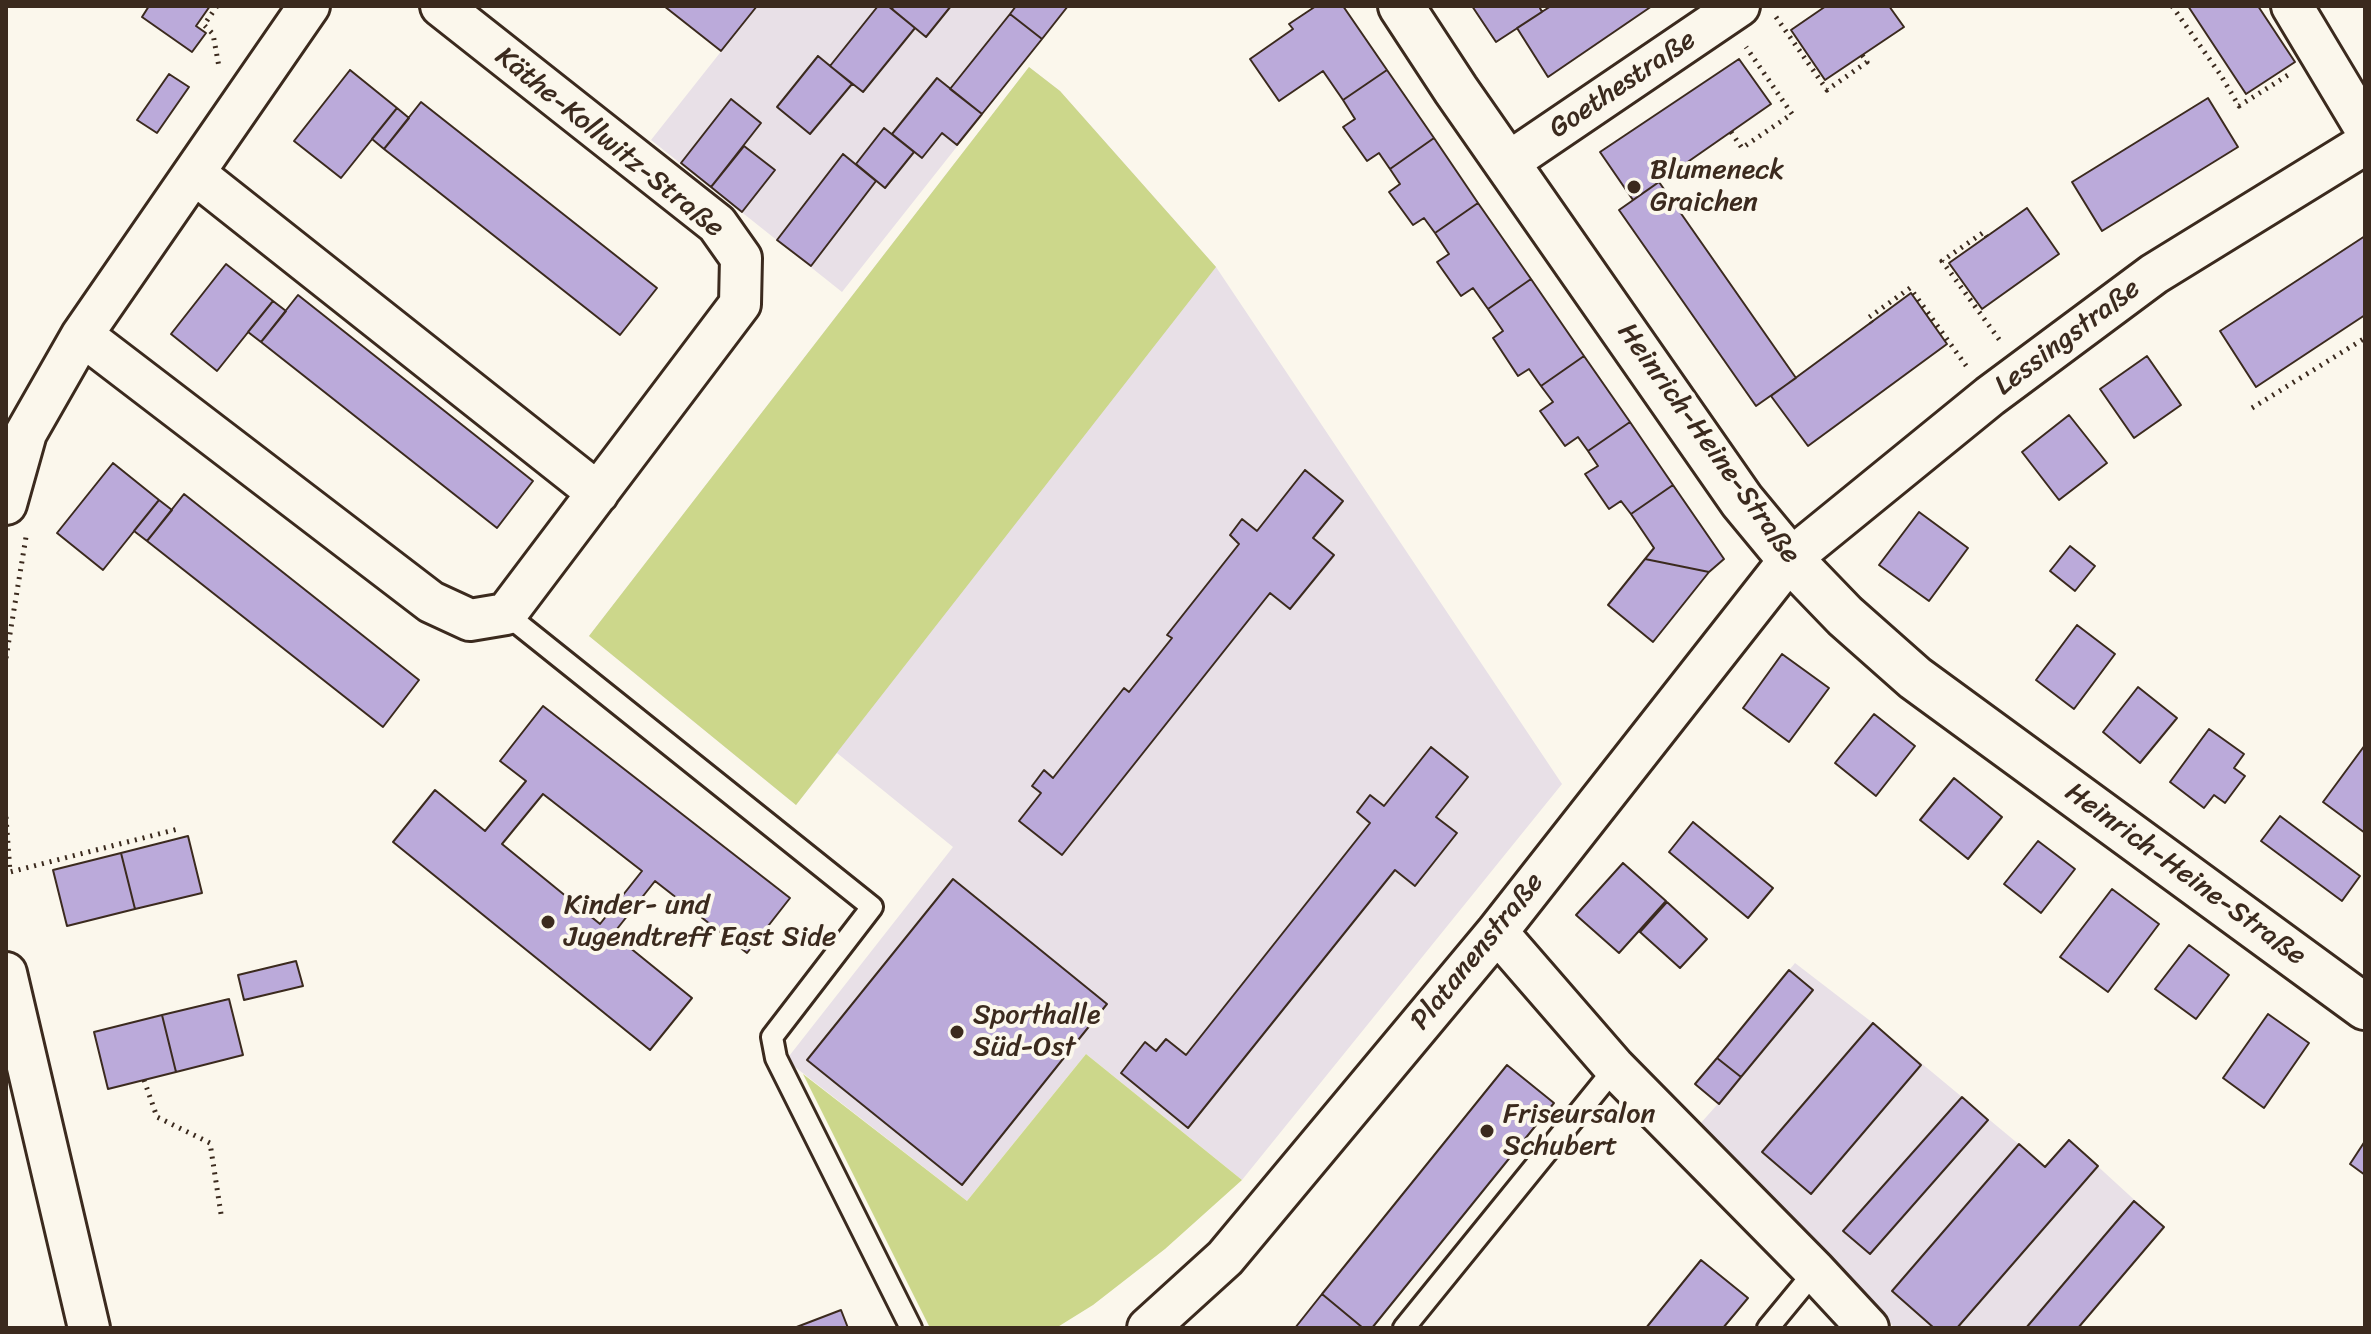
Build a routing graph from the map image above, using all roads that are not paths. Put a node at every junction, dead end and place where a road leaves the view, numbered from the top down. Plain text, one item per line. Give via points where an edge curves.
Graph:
1 (309, 6) edge
2 (441, 6) edge
3 (1401, 6) edge
4 (2292, 6) edge
5 (1732, 11) edge
6 (2361, 151) edge
7 (1506, 164) junction
8 (194, 173) junction
9 (82, 335) junction
10 (598, 493) junction
11 (6, 504) edge
12 (1790, 559) junction
13 (506, 614) junction
14 (1497, 932) junction
15 (8, 995) edge
16 (2365, 1007) edge
17 (1615, 1068) junction
18 (1815, 1271) junction
19 (89, 1328) edge
20 (911, 1328) edge
21 (1148, 1328) edge
22 (1404, 1328) edge
23 (1768, 1328) edge
24 (1868, 1328) edge

1 - 8 street
2 - 10 street, Käthe-Kollwitz-Straße via 717,224 741,258 740,304
3 - 7 street, Heinrich-Heine-Straße
4 - 6 street via 2321,53
5 - 7 street, Goethestraße
6 - 12 street, Lessingstraße via 2154,274 1990,396
7 - 12 street, Heinrich-Heine-Straße via 1742,501
8 - 9 street
8 - 10 street
9 - 11 street via 26,433
9 - 13 street via 431,602 470,620
10 - 13 street, Käthe-Kollwitz-Straße
12 - 14 street, Platanenstraße
12 - 16 street, Heinrich-Heine-Straße via 1915,678
13 - 20 lane via 872,907 772,1037 776,1058
14 - 17 street
14 - 21 street, Platanenstraße via 1225,1258
15 - 19 street
17 - 18 street
17 - 22 lane
18 - 23 lane
18 - 24 street

